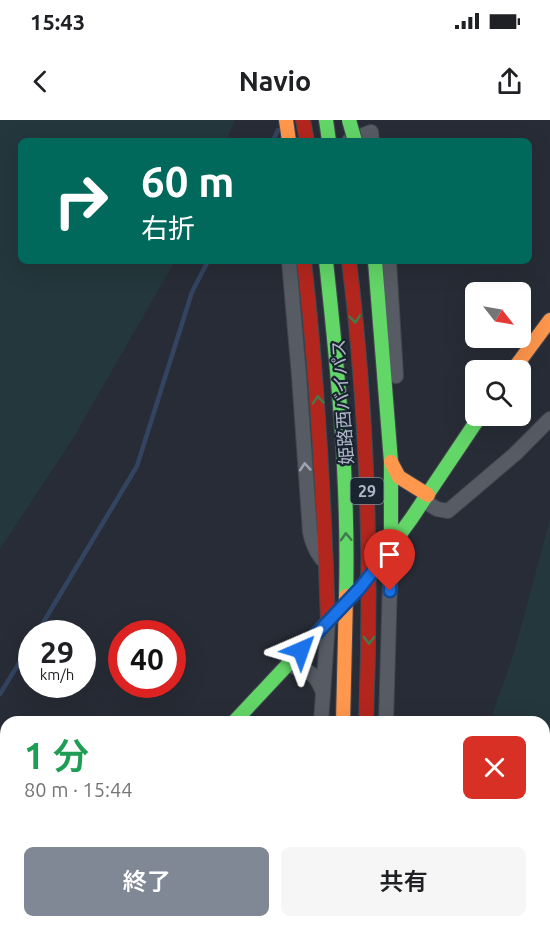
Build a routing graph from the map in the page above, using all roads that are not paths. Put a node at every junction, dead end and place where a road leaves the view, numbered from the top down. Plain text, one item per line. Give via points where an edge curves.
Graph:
1 (286, 120) edge
2 (303, 120) edge
3 (326, 120) edge
4 (349, 120) edge
5 (289, 138) edge
6 (306, 138) edge
7 (329, 138) edge
8 (354, 138) edge
9 (289, 264) edge
10 (304, 264) edge
11 (326, 264) edge
12 (349, 264) edge
13 (375, 264) edge
14 (389, 264) edge
15 (550, 320) edge
16 (520, 360) edge
17 (550, 420) edge
18 (473, 426) edge
19 (391, 462) junction
20 (426, 498) junction
21 (392, 547) junction
22 (326, 563) junction
23 (370, 575) junction
24 (353, 595) junction
25 (389, 613) junction
26 (328, 622) junction
27 (287, 665) junction
28 (323, 694) junction
29 (240, 716) edge
30 (321, 716) edge
31 (343, 716) edge
32 (366, 716) edge
33 (386, 716) edge

1 - 5 main road
2 - 6 main road
3 - 7 main road
4 - 8 main road, bridge
22 -> 9 street via 310,532
22 -> 10 main road via 321,438
31 -> 11 main road, 姫路西バイパス / 29, bridge via 347,565 344,474
12 -> 32 main road, 姫路西バイパス / 29, bridge via 367,473 370,566
13 - 19 main road
14 - 19 street via 400,449
15 - 16 main road
17 - 20 street via 448,511 437,509
18 - 20 main road
19 - 20 main road via 399,477
19 - 21 main road
20 - 21 main road
21 - 23 main road
21 - 25 street
22 - 23 street via 337,572
22 - 26 main road
23 - 24 main road
24 - 25 street
24 - 26 main road
25 - 33 street
26 - 27 main road
26 - 28 street
27 - 28 street via 314,674
27 - 29 main road
28 - 30 street

